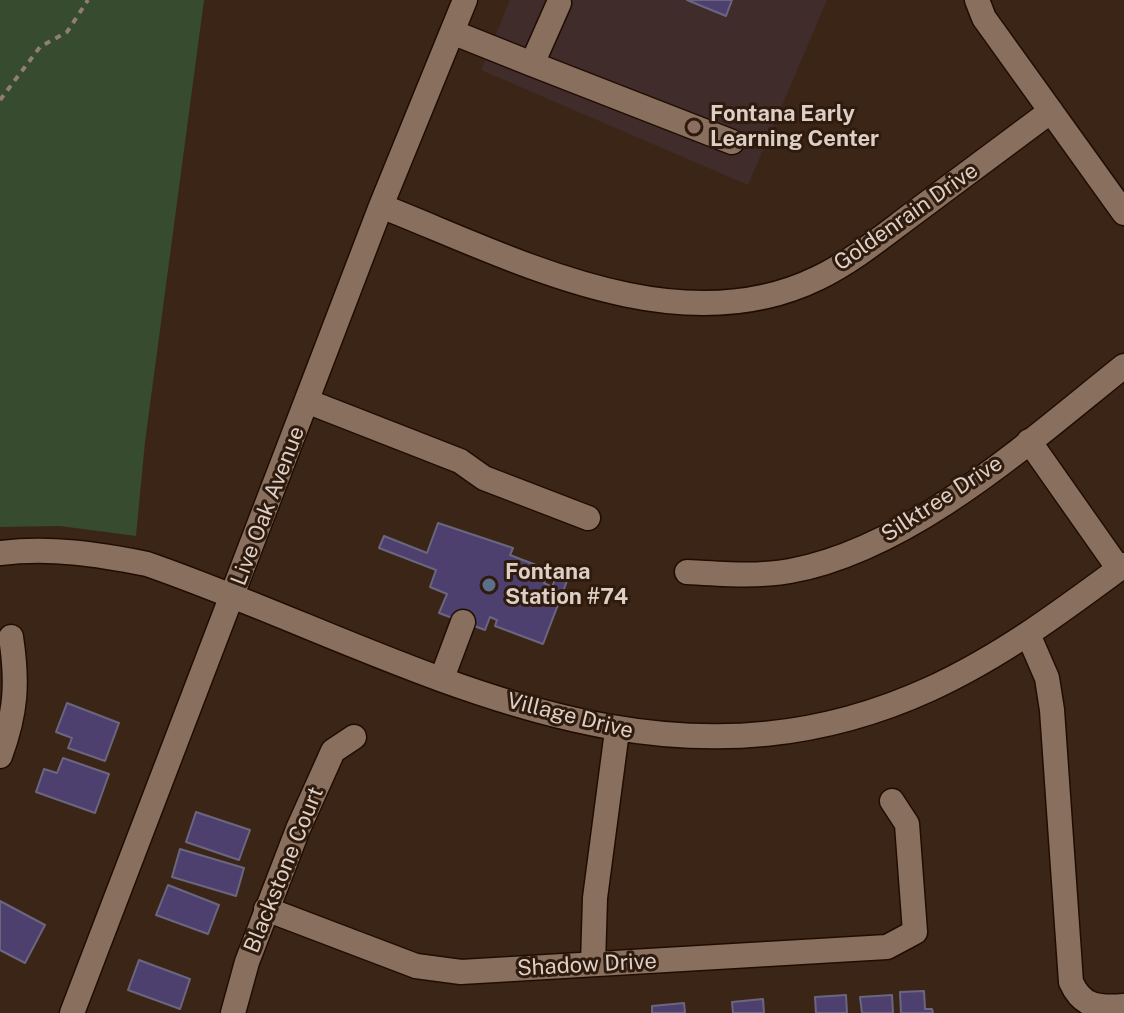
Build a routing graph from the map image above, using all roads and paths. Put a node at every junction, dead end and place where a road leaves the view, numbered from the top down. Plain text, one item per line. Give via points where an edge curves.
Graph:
1 (88, 0) edge
2 (465, 0) edge
3 (977, 0) edge
4 (559, 3) dead end
5 (452, 32) junction
6 (532, 64) junction
7 (0, 100) edge
8 (1051, 111) junction
9 (732, 142) dead end
10 (381, 206) junction
11 (1124, 213) edge
12 (1124, 366) edge
13 (309, 402) junction
14 (1029, 441) junction
15 (588, 518) dead end
16 (0, 553) edge
17 (1122, 567) edge
18 (687, 572) dead end
19 (234, 596) junction
20 (463, 622) dead end
21 (1028, 634) junction
22 (11, 637) dead end
23 (442, 678) junction
24 (617, 731) junction
25 (354, 737) dead end
26 (0, 756) edge
27 (892, 801) dead end
28 (266, 909) junction
29 (593, 964) junction
30 (1124, 1006) edge
31 (72, 1013) edge
32 (233, 1013) edge

1 - 7 path via 67,32 40,47
2 - 5 street, Live Oak Avenue
3 - 8 street via 984,18
4 - 6 street
5 - 6 street
5 - 10 street, Live Oak Avenue
6 - 9 street
8 - 10 street, Goldenrain Drive via 843,264 795,286 729,301 678,302 619,294
8 - 11 street
10 - 13 street, Live Oak Avenue
12 - 14 street, Silktree Drive
13 - 15 street
13 - 19 street, Live Oak Avenue
14 - 17 street
14 - 18 street, Silktree Drive via 904,529 846,554 789,571
16 - 19 street, Village Drive via 93,553 147,564
17 - 21 street, Village Drive
19 - 23 street, Village Drive
19 - 31 street, Live Oak Avenue
20 - 23 street
21 - 24 street, Village Drive via 930,689 842,719 750,735
21 - 30 street via 1047,678 1052,710 1071,982 1086,1003
22 - 26 street via 18,679
23 - 24 street, Village Drive via 540,714
24 - 29 street via 595,898
25 - 28 street, Blackstone Court via 333,751
27 - 29 street, Shadow Drive via 907,824 915,932 887,947
28 - 29 street, Shadow Drive via 431,970
28 - 32 street, Blackstone Court

